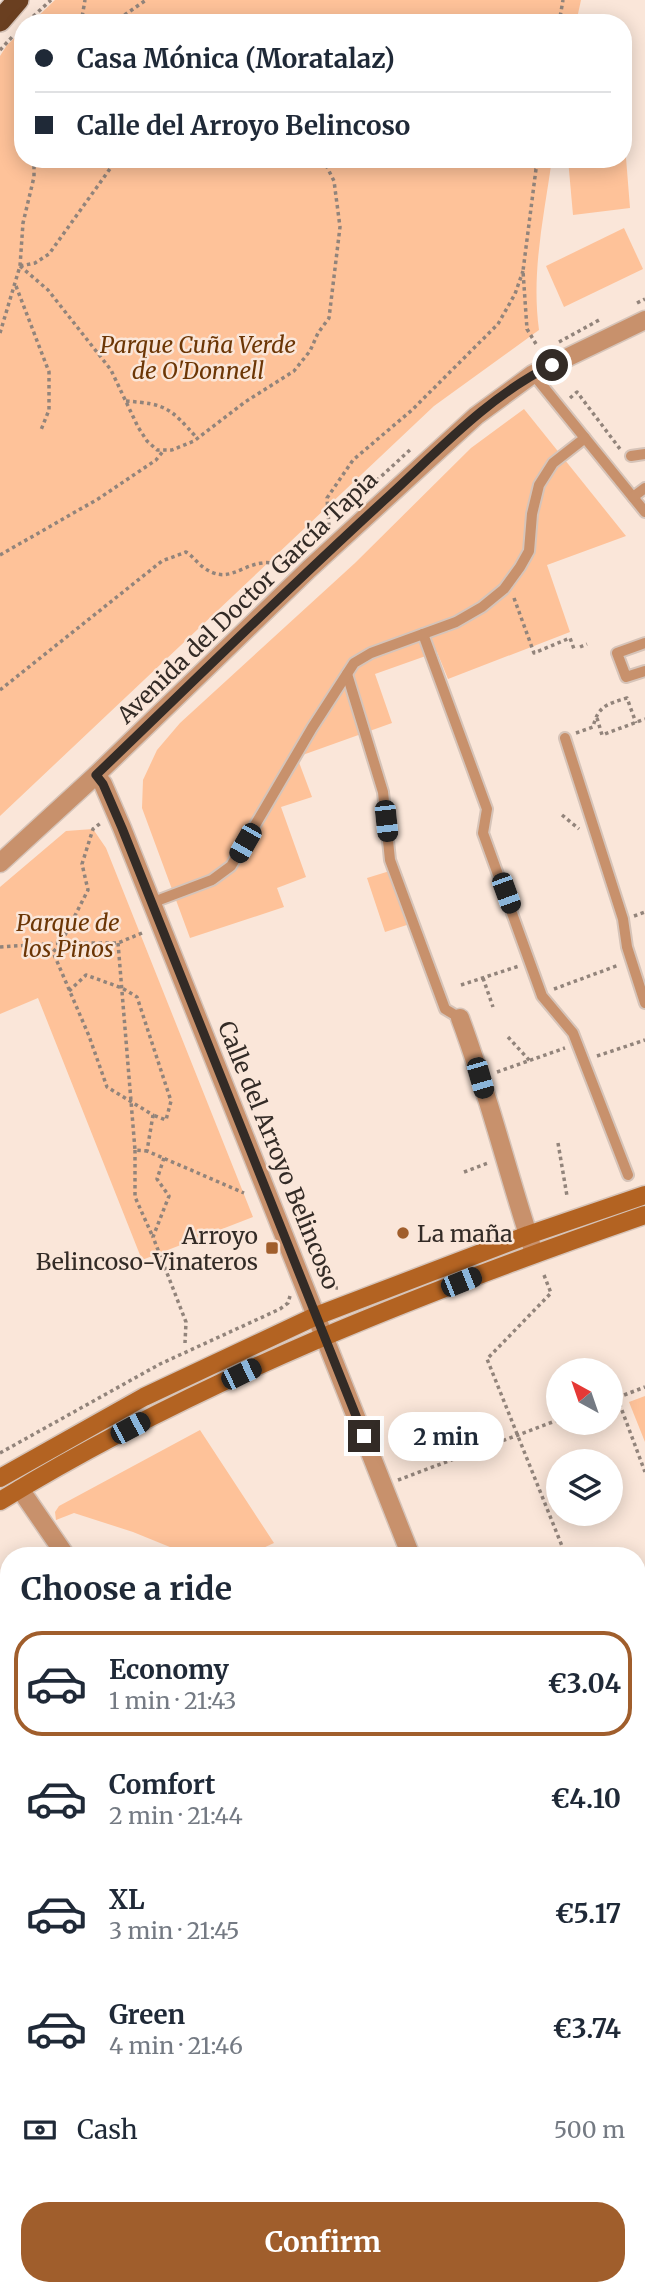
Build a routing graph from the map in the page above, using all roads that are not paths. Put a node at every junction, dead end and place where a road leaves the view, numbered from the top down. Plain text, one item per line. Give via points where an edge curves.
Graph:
1 (18, 0) edge
2 (0, 21) edge
3 (645, 320) edge
4 (533, 374) junction
5 (585, 438) junction
6 (645, 454) edge
7 (629, 457) road end
8 (645, 488) edge
9 (633, 497) junction
10 (645, 512) edge
11 (423, 634) junction
12 (645, 643) edge
13 (645, 671) edge
14 (347, 674) junction
15 (565, 738) road end
16 (96, 775) junction
17 (0, 863) edge
18 (152, 903) junction
19 (645, 1003) edge
20 (460, 1018) joint
21 (628, 1175) dead end
22 (645, 1195) edge
23 (645, 1215) edge
24 (528, 1235) junction
25 (534, 1253) junction
26 (316, 1316) junction
27 (324, 1335) junction
28 (0, 1478) edge
29 (20, 1489) junction
30 (0, 1501) edge
31 (60, 1547) edge
32 (407, 1547) edge

1 - 2 highway
3 - 4 street, Avenida del Doctor García Tapia
4 - 5 lane
4 - 16 street, Avenida del Doctor García Tapia via 466,425 309,569
5 - 9 lane
5 - 11 lane via 553,463 539,485 529,551 503,589 465,617
6 - 7 lane
8 - 9 lane
9 - 10 lane
11 - 14 lane via 371,653 354,663
11 - 21 lane via 487,809 483,833 541,994 573,1033
12 - 13 lane via 617,653 626,677
14 - 18 lane via 231,866 212,880
14 - 20 lane via 383,792 390,860 444,1009
15 - 19 lane
16 - 17 street, Avenida del Doctor García Tapia
16 - 18 street, Calle del Arroyo Belincoso
18 - 26 street, Calle del Arroyo Belincoso
20 - 24 street
22 - 24 main road
23 - 25 main road
24 - 25 street
24 - 26 main road
25 - 27 main road
26 - 27 street, Calle del Arroyo Belincoso
26 - 28 main road via 144,1396
27 - 29 main road via 152,1417
27 - 32 street, Calle del Arroyo Belincoso
29 - 30 main road
29 - 31 street

